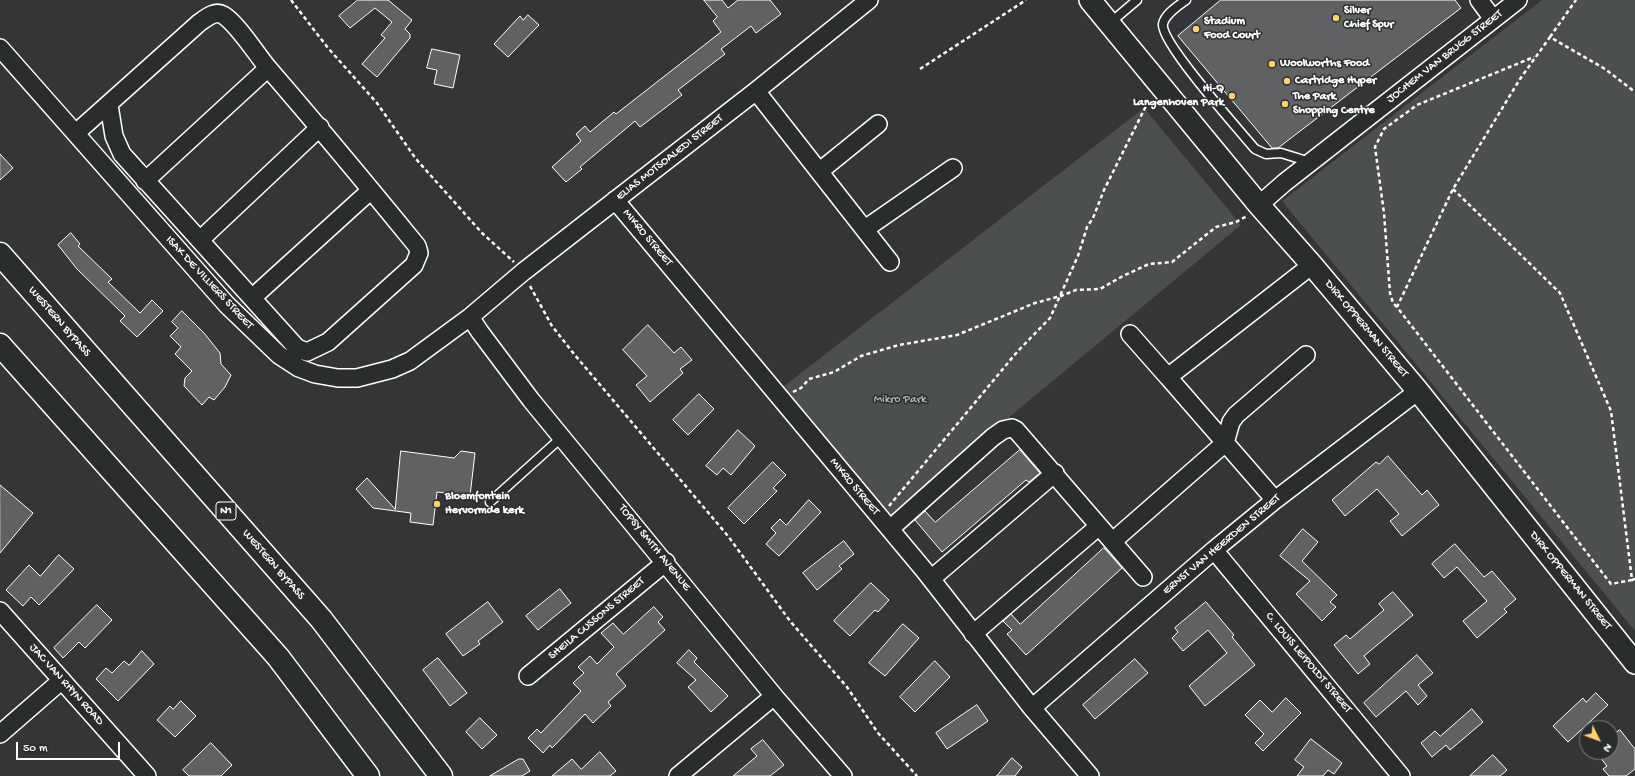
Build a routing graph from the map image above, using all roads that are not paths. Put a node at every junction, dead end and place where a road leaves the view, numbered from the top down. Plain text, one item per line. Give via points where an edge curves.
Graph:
1 (869, 0) edge
2 (1090, 0) edge
3 (1137, 0) edge
4 (1186, 0) edge
5 (1479, 0) edge
6 (1518, 0) edge
7 (1493, 19) junction
8 (1110, 23) junction
9 (0, 48) edge
10 (268, 68) junction
11 (756, 91) junction
12 (109, 105) junction
13 (878, 124) dead end
14 (320, 127) junction
15 (76, 133) junction
16 (1311, 162) junction
17 (953, 168) dead end
18 (820, 171) junction
19 (146, 181) junction
20 (371, 190) junction
21 (615, 200) junction
22 (1259, 205) junction
23 (865, 229) junction
24 (200, 240) junction
25 (0, 254) edge
26 (890, 262) dead end
27 (1312, 265) junction
28 (252, 298) junction
29 (470, 317) junction
30 (1130, 334) dead end
31 (0, 345) edge
32 (1306, 355) dead end
33 (1168, 377) junction
34 (1418, 391) junction
35 (562, 437) junction
36 (1225, 443) junction
37 (1055, 473) junction
38 (1276, 500) junction
39 (490, 502) dead end
40 (885, 523) junction
41 (1099, 526) junction
42 (1114, 541) junction
43 (1214, 550) junction
44 (666, 562) junction
45 (1143, 577) dead end
46 (931, 579) junction
47 (0, 611) edge
48 (974, 634) junction
49 (1635, 663) edge
50 (528, 676) dead end
51 (62, 680) junction
52 (774, 696) junction
53 (1032, 708) junction
54 (0, 734) edge
55 (147, 776) edge
56 (368, 776) edge
57 (441, 776) edge
58 (678, 776) edge
59 (842, 776) edge
60 (1090, 776) edge
61 (1401, 776) edge

1 - 11 street, ELIAS MOTSOALEDI STREET
2 - 8 street, DIRK OPPERMAN STREET
3 - 8 lane
4 - 16 lane via 1175,8 1163,25 1177,54 1255,149 1266,154 1281,153
5 - 7 street
6 - 7 street, JOCHEM VAN BRUGG STREET
7 - 16 street, JOCHEM VAN BRUGG STREET
8 - 22 street, DIRK OPPERMAN STREET
9 - 15 street, ISAK DE VILLIERS STREET
10 - 12 street via 230,21 218,13 199,23
10 - 14 street
10 - 19 street
11 - 18 street
11 - 21 street, ELIAS MOTSOALEDI STREET
12 - 15 street
12 - 19 street via 117,145
13 - 18 street
14 - 20 street
14 - 24 street
15 - 29 street, ISAK DE VILLIERS STREET via 227,305 279,355 299,368 338,378 374,375 410,361
16 - 22 street, JOCHEM VAN BRUGG STREET
17 - 23 street
18 - 23 street
19 - 24 street
20 - 28 street
20 - 28 street via 417,246 419,253 410,270 328,342 307,352 297,348
21 - 29 street, ELIAS MOTSOALEDI STREET
21 - 40 street, MIKRO STREET
22 - 27 street, DIRK OPPERMAN STREET
23 - 26 street
24 - 28 street
25 - 57 highway, WESTERN BYPASS / N1 via 321,619
27 - 33 street
27 - 34 street, DIRK OPPERMAN STREET
29 - 35 street, TOPSY SMITH AVENUE via 526,394
30 - 33 street
31 - 56 highway via 278,657
32 - 36 street via 1236,415 1231,422
33 - 36 street
34 - 38 street, ERNST VAN HEERDEN STREET
34 - 49 street, DIRK OPPERMAN STREET
35 - 39 lane
35 - 44 street, TOPSY SMITH AVENUE
36 - 38 street
36 - 42 street
37 - 40 street via 1016,430 1009,428 993,437
37 - 41 street
37 - 46 street
38 - 43 street, ERNST VAN HEERDEN STREET
40 - 46 street, MIKRO STREET
41 - 42 street
41 - 48 street
42 - 45 street
43 - 53 street, ERNST VAN HEERDEN STREET
43 - 61 street, C. LOUIS LEIPOLDT STREET
44 - 50 street, SHEILA CUSSONS STREET
44 - 52 street, TOPSY SMITH AVENUE
46 - 48 street, MIKRO STREET
47 - 51 street, JAC VAN RHYN ROAD
48 - 53 street, MIKRO STREET
51 - 54 street
51 - 55 street, JAC VAN RHYN ROAD
52 - 58 street
52 - 59 street, TOPSY SMITH AVENUE
53 - 60 street, MIKRO STREET

